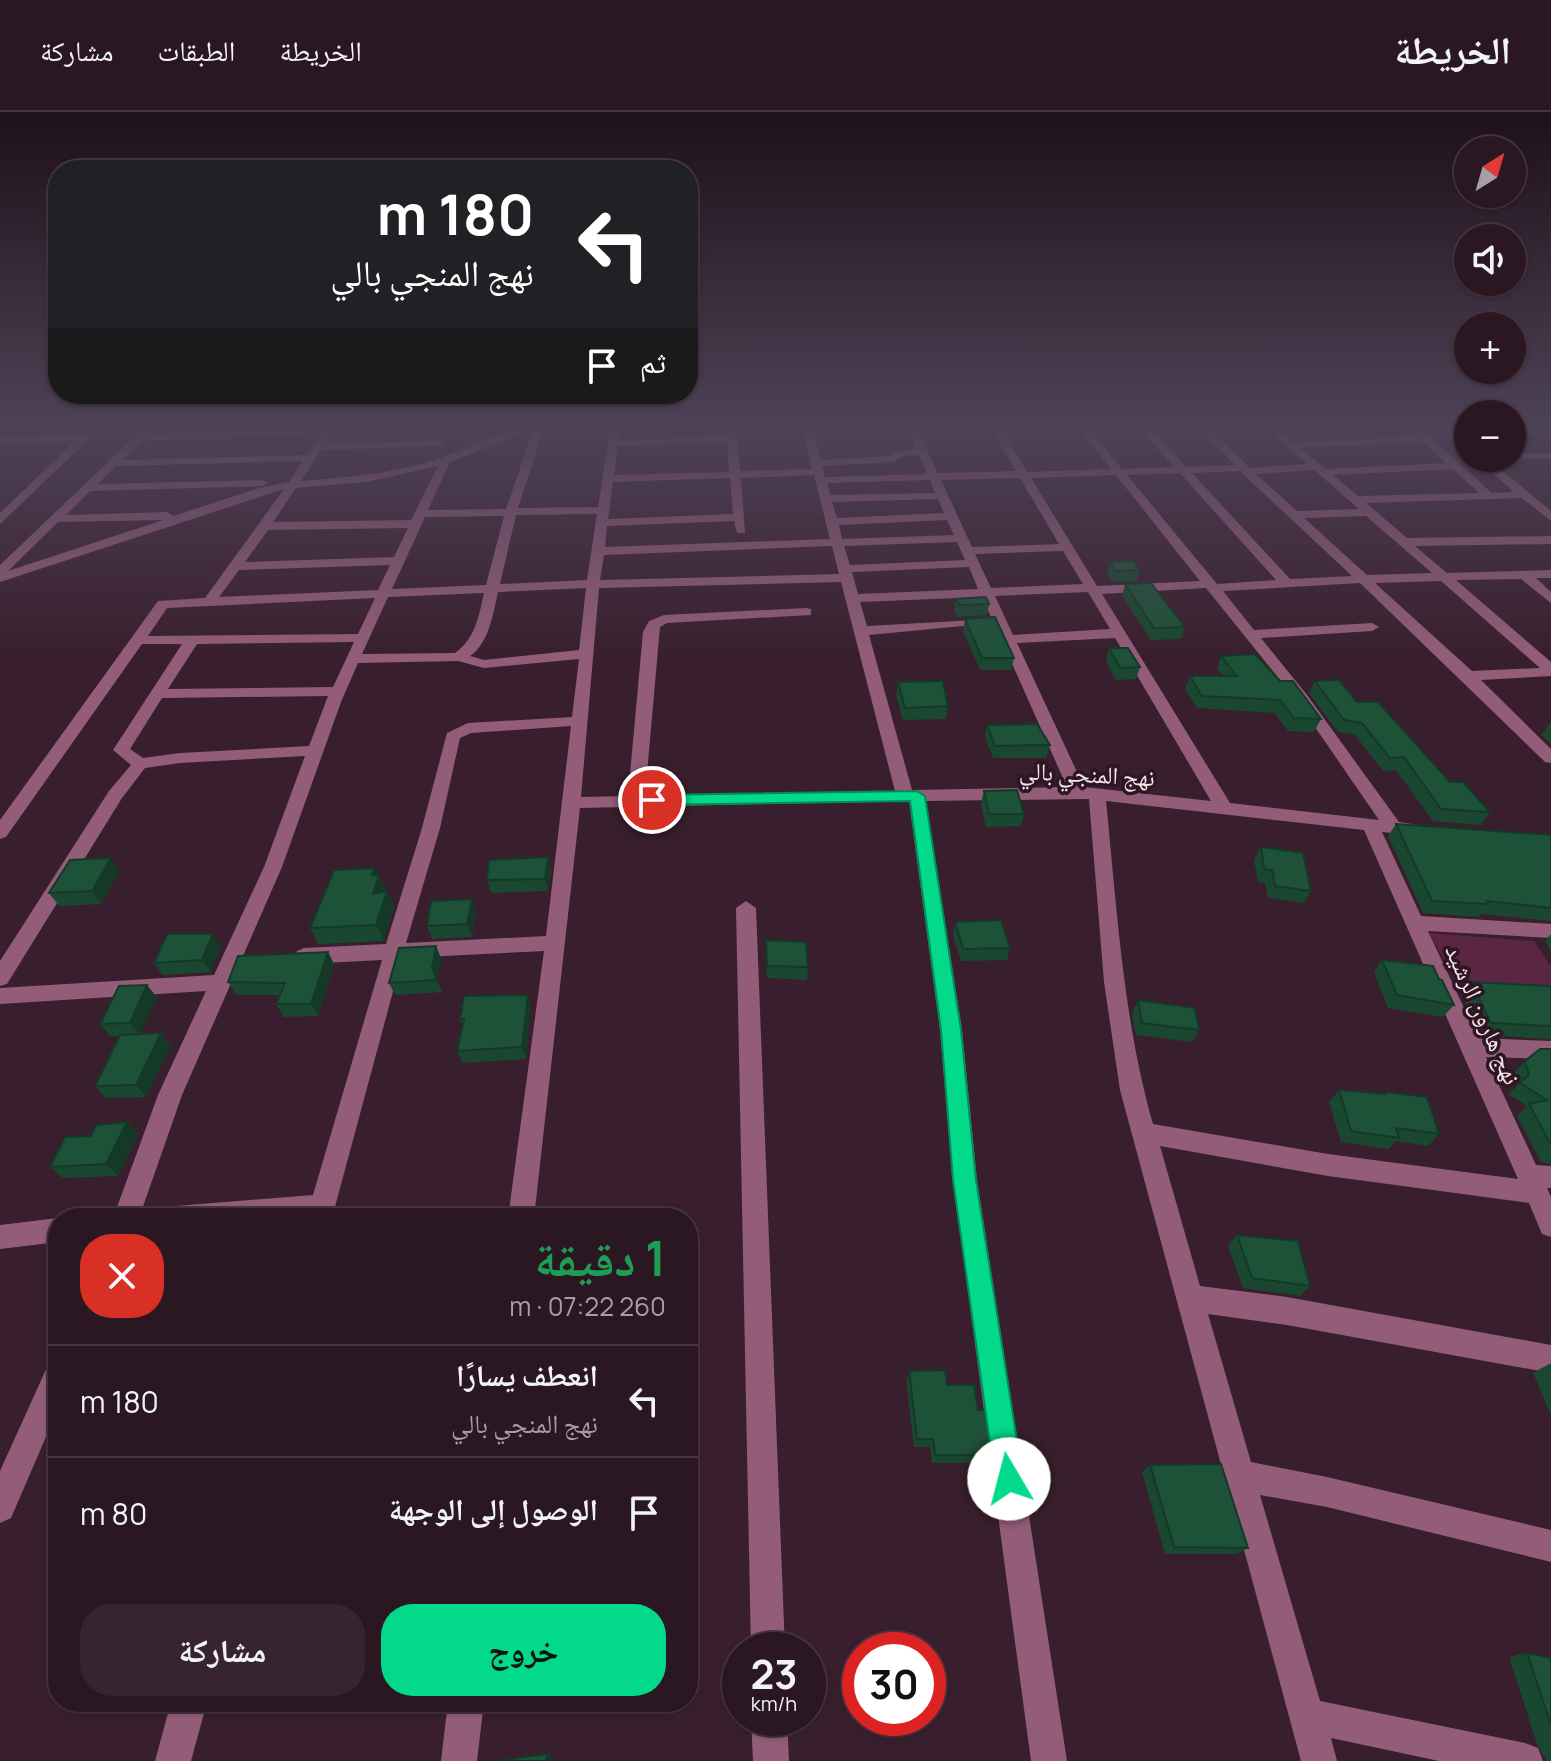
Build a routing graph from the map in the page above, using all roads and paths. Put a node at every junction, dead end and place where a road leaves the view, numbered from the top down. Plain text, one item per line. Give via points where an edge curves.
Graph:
1 (19, 502) edge
2 (73, 502) edge
3 (227, 502) edge
4 (281, 502) edge
5 (424, 502) edge
6 (515, 502) edge
7 (605, 502) edge
8 (738, 502) edge
9 (826, 502) edge
10 (945, 502) edge
11 (1039, 502) edge
12 (1144, 502) edge
13 (1212, 502) edge
14 (1280, 502) edge
15 (1357, 502) edge
16 (1533, 502) edge
17 (1368, 512) junction
18 (511, 514) junction
19 (188, 515) junction
20 (1294, 515) junction
21 (952, 516) junction
22 (603, 517) junction
23 (739, 517) junction
24 (1551, 517) edge
25 (55, 519) junction
26 (419, 519) junction
27 (0, 520) edge
28 (831, 522) junction
29 (265, 526) junction
30 (1551, 540) edge
31 (1404, 542) junction
32 (837, 543) junction
33 (743, 546) junction
34 (1067, 547) junction
35 (967, 550) junction
36 (598, 551) junction
37 (399, 561) junction
38 (236, 566) junction
39 (845, 573) junction
40 (1524, 574) junction
41 (1551, 574) edge
42 (0, 575) edge
43 (1443, 576) junction
44 (1361, 579) junction
45 (1286, 583) junction
46 (593, 584) junction
47 (1213, 586) junction
48 (1093, 589) junction
49 (492, 590) junction
50 (987, 591) junction
51 (383, 594) junction
52 (852, 598) junction
53 (1551, 599) edge
54 (210, 601) junction
55 (806, 612) dead end
56 (1001, 621) junction
57 (1372, 627) dead end
58 (861, 631) junction
59 (1120, 633) junction
60 (1251, 634) junction
61 (363, 638) junction
62 (1009, 639) junction
63 (139, 640) junction
64 (192, 640) junction
65 (586, 654) junction
66 (458, 657) junction
67 (353, 659) junction
68 (1550, 669) edge
69 (1468, 676) junction
70 (338, 691) junction
71 (157, 694) junction
72 (580, 721) junction
73 (316, 750) junction
74 (1551, 758) edge
75 (140, 764) junction
76 (1087, 792) junction
77 (911, 796) junction
78 (636, 801) junction
79 (572, 803) junction
80 (1224, 808) junction
81 (1370, 824) junction
82 (1393, 827) junction
83 (1435, 832) edge
84 (0, 833) edge
85 (746, 908) dead end
86 (1415, 923) junction
87 (1551, 931) edge
88 (555, 943) junction
89 (393, 952) junction
90 (232, 959) junction
91 (0, 978) edge
92 (222, 982) junction
93 (0, 996) edge
94 (1471, 1047) junction
95 (1551, 1050) edge
96 (1143, 1133) junction
97 (1539, 1182) edge
98 (130, 1208) edge
99 (321, 1208) edge
100 (522, 1208) edge
101 (1551, 1225) edge
102 (48, 1231) edge
103 (0, 1237) edge
104 (1192, 1298) junction
105 (1551, 1359) edge
106 (48, 1392) edge
107 (12, 1455) edge
108 (1242, 1476) junction
109 (0, 1507) edge
110 (1551, 1546) edge
111 (767, 1632) edge
112 (186, 1712) edge
113 (465, 1712) edge
114 (1309, 1716) junction
115 (770, 1736) edge
116 (173, 1761) edge
117 (459, 1761) edge
118 (771, 1761) edge
119 (1049, 1761) edge
120 (1319, 1761) edge
121 (1525, 1761) edge

1 - 27 street
2 - 25 street
3 - 19 street
4 - 29 street
5 - 26 street
6 - 18 street
7 - 22 street
8 - 23 street
9 - 28 street
10 - 21 street
11 - 34 street
12 - 47 street
13 - 45 street
14 - 20 street
15 - 17 street
16 - 24 street
17 - 20 street
17 - 31 street
18 - 22 street
18 - 26 street
18 - 49 street
19 - 25 street
19 - 42 street
20 - 44 street
21 - 28 street
21 - 35 street
22 - 23 street
22 - 36 street
23 - 33 street
25 - 42 street
26 - 29 street
26 - 37 street
28 - 32 street
29 - 38 street
30 - 31 street
31 - 43 street
32 - 33 street
32 - 35 street
32 - 39 street
33 - 36 street
34 - 35 street
34 - 48 street
35 - 39 street
35 - 50 street
36 - 46 street
37 - 38 street
37 - 51 street
38 - 54 street
39 - 46 street
39 - 52 street
40 - 41 street
40 - 43 street
40 - 53 street
43 - 44 street
43 - 68 street
44 - 45 street
44 - 69 street
45 - 47 street
46 - 49 street
46 - 65 street
47 - 48 street
47 - 60 street
48 - 50 street
48 - 59 street
49 - 51 street
49 - 66 street via 473,647
50 - 52 street
50 - 56 street
51 - 54 street
51 - 61 street
52 - 58 street
54 - 63 street via 163,604
55 - 78 street via 664,619 654,624
56 - 58 street
56 - 62 street
57 - 60 street
58 - 77 street
59 - 62 street
59 - 80 street
60 - 82 street
61 - 64 street
61 - 67 street
62 - 76 street
63 - 64 street
63 - 84 street
64 - 71 street
65 - 66 street via 484,664
65 - 72 street
66 - 67 street
67 - 70 street
68 - 69 street
69 - 74 street
70 - 71 street
70 - 73 street
71 - 75 street via 121,750
72 - 79 street
72 - 89 street via 468,728 453,736
73 - 75 street
73 - 90 street
75 - 91 street
76 - 77 street, نهج المنجي بالي
76 - 80 street, نهج المنجي بالي
76 - 96 street via 1114,982
77 - 78 street, نهج المنجي بالي
77 - 119 street via 951,1030 965,1180
78 - 79 street, نهج المنجي بالي
79 - 88 street
80 - 81 street, نهج المنجي بالي
81 - 82 street, نهج المنجي بالي
81 - 86 street, نهج هارون الرشيد
82 - 83 street, نهج المنجي بالي
85 - 111 street
86 - 87 street
86 - 94 street, نهج هارون الرشيد
88 - 89 street
88 - 100 street
89 - 90 street
89 - 99 street
90 - 92 street
92 - 93 street
92 - 98 street via 170,1095
94 - 95 street
94 - 97 street, نهج هارون الرشيد
96 - 97 street via 1328,1165
96 - 104 street
97 - 101 street, نهج هارون الرشيد
102 - 103 street
104 - 105 street
104 - 108 street
106 - 107 street
107 - 109 street
108 - 110 street
108 - 114 street
112 - 116 street
113 - 117 street
114 - 120 street
114 - 121 street
115 - 118 street

